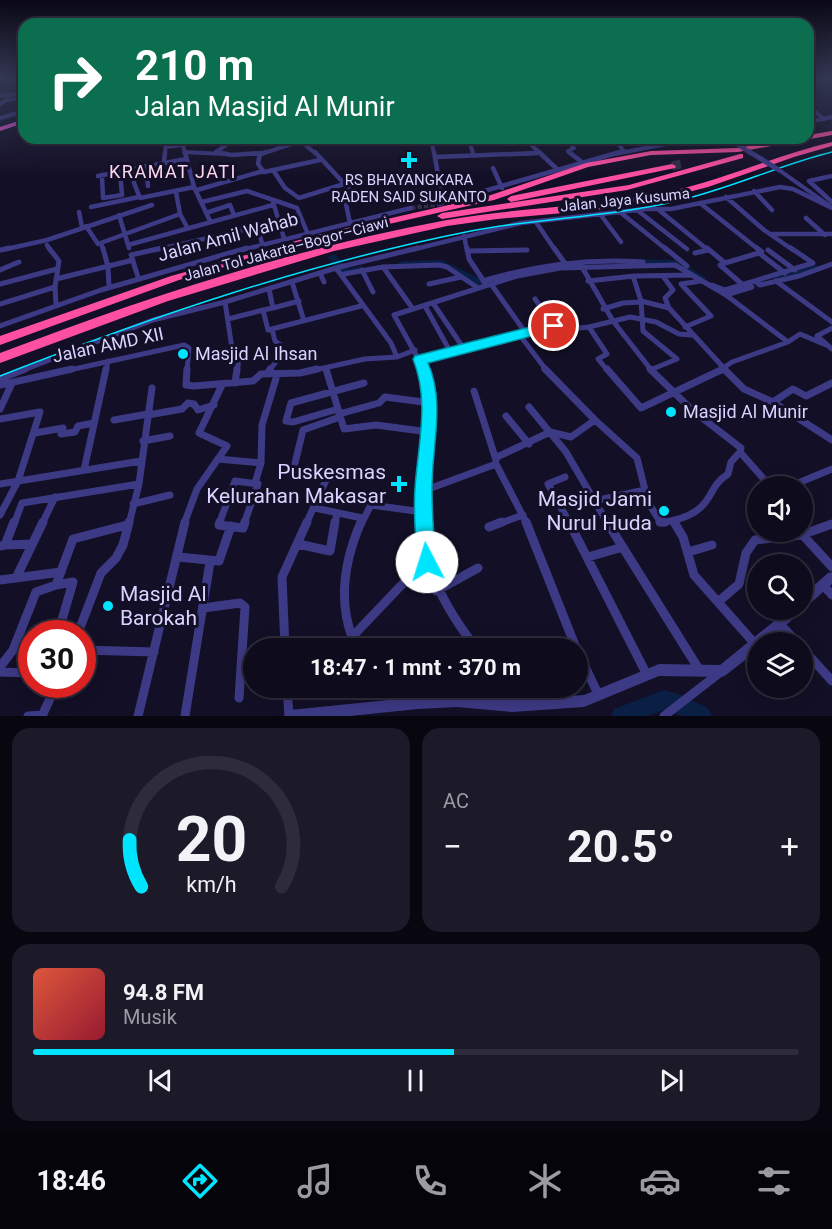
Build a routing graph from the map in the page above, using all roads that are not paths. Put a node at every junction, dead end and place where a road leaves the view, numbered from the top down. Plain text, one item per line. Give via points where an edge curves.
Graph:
1 (18, 113) edge
2 (814, 115) edge
3 (832, 117) edge
4 (0, 118) edge
5 (824, 119) junction
6 (814, 121) edge
7 (18, 124) edge
8 (0, 130) edge
9 (832, 135) edge
10 (814, 137) edge
11 (814, 139) edge
12 (166, 144) edge
13 (225, 144) edge
14 (288, 144) edge
15 (304, 144) edge
16 (432, 144) edge
17 (469, 144) edge
18 (484, 144) edge
19 (529, 144) edge
20 (570, 144) edge
21 (618, 144) edge
22 (658, 144) edge
23 (737, 144) edge
24 (772, 144) edge
25 (792, 144) edge
26 (832, 144) edge
27 (166, 147) junction
28 (624, 151) junction
29 (184, 152) junction
30 (216, 152) junction
31 (472, 153) dead end
32 (537, 153) junction
33 (260, 154) junction
34 (435, 157) junction
35 (489, 157) junction
36 (186, 159) junction
37 (320, 160) junction
38 (717, 161) junction
39 (162, 163) junction
40 (583, 163) junction
41 (146, 166) junction
42 (493, 168) dead end
43 (133, 169) junction
44 (273, 170) junction
45 (558, 170) junction
46 (263, 171) junction
47 (120, 172) junction
48 (832, 176) edge
49 (164, 179) dead end
50 (344, 183) junction
51 (148, 186) dead end
52 (195, 188) junction
53 (502, 188) junction
54 (754, 191) junction
55 (176, 192) junction
56 (138, 194) junction
57 (122, 195) junction
58 (726, 197) junction
59 (131, 198) junction
60 (202, 202) junction
61 (832, 202) edge
62 (273, 203) junction
63 (700, 203) junction
64 (152, 205) dead end
65 (91, 207) dead end
66 (411, 208) tunnel mouth
67 (832, 208) edge
68 (133, 210) junction
69 (637, 210) junction
70 (659, 210) junction
71 (772, 210) dead end
72 (79, 212) dead end
73 (620, 212) junction
74 (206, 213) junction
75 (180, 214) junction
76 (600, 214) junction
77 (119, 215) junction
78 (234, 215) junction
79 (806, 218) dead end
80 (210, 221) junction
81 (279, 222) junction
82 (536, 222) junction
83 (350, 223) junction
84 (84, 226) junction
85 (187, 227) junction
86 (257, 227) junction
87 (307, 232) junction
88 (770, 234) junction
89 (125, 235) junction
90 (829, 235) edge
91 (464, 236) junction
92 (284, 238) junction
93 (330, 241) junction
94 (621, 242) dead end
95 (101, 243) junction
96 (262, 243) junction
97 (47, 245) dead end
98 (128, 245) junction
99 (687, 249) dead end
100 (0, 250) edge
101 (527, 250) dead end
102 (708, 250) junction
103 (768, 250) dead end
104 (467, 251) junction
105 (695, 253) dead end
106 (761, 253) junction
107 (132, 258) junction
108 (679, 261) junction
109 (19, 262) dead end
110 (564, 262) junction
111 (724, 263) junction
112 (832, 264) edge
113 (577, 265) junction
114 (817, 266) junction
115 (108, 267) junction
116 (383, 267) junction
117 (602, 267) junction
118 (336, 268) junction
119 (57, 269) junction
120 (0, 270) edge
121 (362, 270) junction
122 (320, 273) junction
123 (606, 273) dead end
124 (785, 273) junction
125 (795, 273) junction
126 (344, 274) junction
127 (692, 275) junction
128 (634, 276) junction
129 (663, 276) junction
130 (461, 277) junction
131 (138, 278) junction
132 (56, 279) junction
133 (774, 279) junction
134 (588, 281) junction
135 (701, 281) junction
136 (292, 282) junction
137 (324, 282) dead end
138 (486, 283) junction
139 (0, 284) edge
140 (429, 284) dead end
141 (709, 284) junction
142 (752, 284) junction
143 (109, 286) junction
144 (55, 287) junction
145 (478, 288) junction
146 (269, 289) junction
147 (373, 292) dead end
148 (726, 292) junction
149 (535, 299) dead end
150 (225, 302) junction
151 (299, 302) junction
152 (640, 302) junction
153 (434, 303) junction
154 (0, 304) edge
155 (56, 304) junction
156 (361, 306) junction
157 (425, 306) junction
158 (273, 308) junction
159 (669, 308) junction
160 (413, 309) junction
161 (603, 309) junction
162 (263, 310) junction
163 (642, 318) junction
164 (228, 319) junction
165 (831, 320) edge
166 (304, 321) junction
167 (611, 321) junction
168 (553, 324) junction
169 (0, 326) edge
170 (589, 327) junction
171 (685, 327) junction
172 (832, 328) edge
173 (272, 329) junction
174 (522, 333) junction
175 (691, 335) junction
176 (0, 341) edge
177 (788, 342) junction
178 (0, 345) edge
179 (826, 345) junction
180 (464, 349) junction
181 (832, 349) edge
182 (415, 351) junction
183 (450, 353) junction
184 (397, 357) junction
185 (0, 358) edge
186 (419, 359) junction
187 (108, 361) junction
188 (326, 368) junction
189 (723, 368) junction
190 (650, 370) junction
191 (267, 374) junction
192 (277, 375) junction
193 (0, 379) edge
194 (13, 382) junction
195 (234, 383) junction
196 (364, 383) dead end
197 (0, 385) edge
198 (222, 385) junction
199 (829, 385) edge
200 (152, 388) dead end
201 (474, 391) dead end
202 (333, 392) junction
203 (832, 392) edge
204 (674, 394) junction
205 (773, 402) junction
206 (430, 404) junction
207 (215, 405) junction
208 (529, 407) dead end
209 (0, 409) edge
210 (148, 414) junction
211 (339, 414) junction
212 (506, 416) dead end
213 (0, 419) edge
214 (114, 420) dead end
215 (595, 420) junction
216 (94, 423) junction
217 (429, 432) junction
218 (550, 432) junction
219 (35, 433) junction
220 (170, 436) dead end
221 (832, 440) edge
222 (143, 441) junction
223 (529, 444) junction
224 (740, 452) junction
225 (218, 459) junction
226 (496, 460) junction
227 (141, 461) junction
228 (261, 463) junction
229 (295, 463) dead end
230 (84, 470) junction
231 (832, 470) edge
232 (339, 475) dead end
233 (761, 476) edge
234 (565, 477) dead end
235 (813, 477) edge
236 (18, 481) junction
237 (255, 483) junction
238 (0, 484) edge
239 (139, 484) junction
240 (423, 490) junction
241 (645, 490) junction
242 (170, 495) dead end
243 (55, 497) junction
244 (594, 501) junction
245 (133, 504) junction
246 (315, 508) junction
247 (423, 512) junction
248 (338, 513) junction
249 (0, 515) edge
250 (523, 515) junction
251 (362, 518) junction
252 (674, 521) junction
253 (832, 524) edge
254 (127, 525) junction
255 (231, 526) junction
256 (489, 528) dead end
257 (813, 529) edge
258 (754, 542) edge
259 (808, 542) edge
260 (32, 544) junction
261 (298, 544) junction
262 (712, 545) dead end
263 (2, 546) edge
264 (623, 548) junction
265 (688, 552) junction
266 (588, 556) junction
267 (178, 557) junction
268 (210, 562) junction
269 (832, 567) edge
270 (478, 568) dead end
271 (61, 572) junction
272 (429, 572) junction
273 (832, 577) edge
274 (16, 578) junction
275 (0, 580) edge
276 (56, 585) junction
277 (823, 585) junction
278 (436, 591) junction
279 (813, 594) edge
280 (832, 595) edge
281 (717, 602) junction
282 (203, 608) junction
283 (62, 620) edge
284 (83, 620) edge
285 (785, 620) edge
286 (780, 624) junction
287 (770, 632) edge
288 (788, 632) edge
289 (747, 633) edge
290 (285, 638) edge
291 (468, 638) edge
292 (572, 638) edge
293 (96, 650) edge
294 (747, 651) edge
295 (154, 652) junction
296 (813, 660) edge
297 (0, 667) edge
298 (700, 671) junction
299 (722, 671) junction
300 (0, 672) edge
301 (18, 673) edge
302 (588, 673) edge
303 (647, 675) junction
304 (832, 681) edge
305 (599, 697) junction
306 (50, 698) edge
307 (239, 698) dead end
308 (288, 698) edge
309 (508, 698) edge
310 (512, 706) junction
311 (672, 712) edge
312 (43, 715) edge
313 (28, 716) edge
314 (138, 716) edge
315 (185, 716) edge
316 (289, 716) edge

1 - 4 street
2 - 5 street
3 - 5 street
5 - 6 street
7 - 8 highway
9 - 10 highway
9 - 11 highway, Jalan Tol Jakarta–Bogor–Ciawi
12 - 27 street
13 - 30 street
14 - 33 street
15 - 37 street
16 - 34 street
17 - 31 street
18 - 35 street
19 - 32 street
20 - 40 street via 574,148 568,151
21 - 28 street
22 - 28 street
23 - 67 street, bridge
24 - 176 highway via 738,150 651,153 603,161 513,192 463,203 429,203 175,278
25 - 38 highway, Jalan Tol Jakarta–Bogor–Ciawi
26 - 185 highway, Jalan Tol Jakarta–Bogor–Ciawi via 790,154 716,182 646,199 564,212 460,221 317,253 185,292
27 - 29 street via 182,145
27 - 39 street
28 - 40 street
29 - 30 street
29 - 36 street
30 - 33 street
32 - 35 street
32 - 45 street
33 - 46 street via 258,162
34 - 35 street
34 - 53 street via 441,203
36 - 39 street
36 - 52 street
37 - 44 street
37 - 50 street
38 - 93 highway, Jalan Tol Jakarta–Bogor–Ciawi via 677,165 440,213
38 - 93 highway, Jalan Tol Jakarta–Bogor–Ciawi via 630,186 464,212
39 - 41 street
39 - 49 street
40 - 45 street
41 - 43 street
41 - 51 street
42 - 53 street
43 - 47 street
43 - 56 street
44 - 46 street
44 - 50 street via 285,188 298,197
45 - 53 street
46 - 52 street
47 - 57 street
47 - 57 street via 100,176 103,198
48 - 61 street via 809,182
50 - 83 street via 351,192 344,195
52 - 55 street
52 - 60 street
54 - 58 street, Jalan Jaya Kusuma
54 - 67 street, Jalan Jaya Kusuma via 787,187
54 - 71 street
55 - 56 street
55 - 75 street
56 - 57 street
56 - 59 street
58 - 63 street, Jalan Jaya Kusuma
58 - 88 street
59 - 65 street
59 - 68 street
60 - 62 street via 247,191
60 - 74 street
62 - 78 street
62 - 81 street
62 - 87 street via 297,208
63 - 70 street, Jalan Jaya Kusuma
63 - 106 street
64 - 68 street
66 - 83 street, Jalan Amil Wahab
68 - 77 street
69 - 70 street, Jalan Jaya Kusuma
69 - 73 street, Jalan Jaya Kusuma
69 - 99 street
70 - 102 street
72 - 84 street
73 - 76 street, Jalan Jaya Kusuma
73 - 108 street
74 - 78 street via 230,205
74 - 80 street
75 - 85 street
75 - 89 street
76 - 82 street, Jalan Jaya Kusuma
76 - 94 street
77 - 84 street
77 - 89 street
78 - 80 street
79 - 90 street
80 - 85 street
81 - 86 street
81 - 92 street
82 - 91 street, Jalan Jaya Kusuma
82 - 110 street
83 - 87 street, Jalan Amil Wahab
84 - 95 street
84 - 100 street via 42,242
85 - 98 street
86 - 96 street
86 - 107 street
87 - 92 street, Jalan Amil Wahab
88 - 90 street
88 - 114 street
89 - 95 street
89 - 98 street
91 - 104 street
91 - 118 street, Jalan Jaya Kusuma
92 - 96 street, Jalan Amil Wahab
93 - 178 highway, Jalan Tol Jakarta–Bogor–Ciawi via 177,285
95 - 115 street
96 - 131 street, Jalan Amil Wahab
97 - 119 street via 58,257
98 - 107 street
101 - 104 street
102 - 105 street
102 - 111 street
103 - 125 street
104 - 138 street
106 - 111 street
106 - 124 street
107 - 115 street
107 - 131 street
108 - 113 street
108 - 141 street
109 - 120 street
110 - 113 street
110 - 138 street via 530,266
111 - 142 street via 720,265
112 - 114 street
113 - 117 street
113 - 134 street
113 - 138 street
114 - 125 street
114 - 125 street
115 - 132 street
115 - 143 street
116 - 121 street
116 - 130 street via 439,265
116 - 160 street
117 - 123 street
117 - 127 street via 674,264
118 - 122 street, Jalan Jaya Kusuma
118 - 126 street
119 - 132 street
119 - 139 street
121 - 126 street
121 - 147 street
122 - 136 street, Jalan Jaya Kusuma
122 - 137 street
124 - 125 street
124 - 133 street
125 - 133 street
126 - 156 street
127 - 129 street
127 - 135 street
128 - 129 street
128 - 134 street
128 - 152 street
129 - 159 street via 673,290 665,298
130 - 140 street
130 - 145 street
131 - 143 street, Jalan Amil Wahab
132 - 144 street
133 - 142 street
133 - 165 street
134 - 161 street
135 - 141 street
135 - 171 street via 681,284 711,316
136 - 146 street, Jalan Jaya Kusuma
136 - 151 street
138 - 145 street
138 - 174 street
141 - 148 street
142 - 148 street
143 - 155 street, Jalan Amil Wahab
144 - 154 street
144 - 155 street
145 - 153 street
146 - 150 street, Jalan Jaya Kusuma
146 - 158 street
148 - 177 street
149 - 168 street
150 - 164 street
150 - 193 street, Jalan Jaya Kusuma via 163,318
151 - 158 street
151 - 166 street
152 - 159 street
152 - 161 street
152 - 163 street
153 - 157 street
153 - 180 street
155 - 169 street, Jalan Amil Wahab
156 - 166 street
156 - 184 street via 390,338
157 - 160 street
157 - 183 street
158 - 162 street
159 - 171 street
160 - 182 street via 394,315
161 - 167 street
162 - 164 street
162 - 173 street via 268,330
163 - 167 street
163 - 175 street via 677,334
163 - 190 street via 644,332 678,359
164 - 195 street via 233,355 240,354
166 - 173 street
167 - 170 street
167 - 190 street
168 - 170 street via 558,330
168 - 174 street
170 - 204 street via 607,354 598,359 641,408
171 - 175 street
172 - 179 street via 817,335
173 - 191 street via 275,341 281,345 278,359
174 - 180 street
174 - 215 street via 544,368
175 - 189 street
177 - 179 street via 800,334
177 - 189 street
179 - 181 street
180 - 183 street
182 - 184 street
182 - 186 street
183 - 186 street
184 - 188 street
186 - 206 street via 428,380
187 - 194 street, Jalan AMD XII
187 - 198 street, Jalan AMD XII via 188,345 186,385
187 - 216 street
188 - 192 street
188 - 202 street
189 - 204 street
189 - 205 street via 744,389
190 - 204 street
191 - 192 street
191 - 195 street, Jalan AMD XII via 253,381
192 - 228 street via 262,425
194 - 197 street, Jalan AMD XII
194 - 209 street
195 - 198 street, Jalan AMD XII
196 - 202 street
198 - 207 street
199 - 203 street
199 - 205 street via 805,396 793,389
200 - 210 street
201 - 226 street
202 - 211 street
202 - 211 street via 291,403 286,421
204 - 224 street via 710,427 741,448
205 - 221 street
206 - 211 street via 385,396 379,404
206 - 217 street
207 - 210 street via 198,410 188,403 182,408
207 - 225 street via 199,433 226,446
208 - 218 street
210 - 214 street
210 - 222 street
211 - 217 street via 344,429 375,423
211 - 229 street via 303,430
212 - 223 street
213 - 219 street via 39,411
215 - 218 street via 571,436
215 - 241 street via 637,457
216 - 219 street via 78,426 75,432 61,434 63,428
216 - 230 street
217 - 240 street
218 - 223 street
218 - 244 street
219 - 236 street
220 - 222 street
222 - 227 street
223 - 226 street
224 - 233 street
224 - 252 street via 701,507
225 - 228 street
225 - 267 street via 190,506
226 - 240 street
226 - 250 street
227 - 230 street
227 - 239 street
228 - 237 street
230 - 236 street
231 - 235 street
232 - 246 street via 326,480
234 - 266 street via 548,484
236 - 238 street
236 - 249 street
237 - 255 street via 243,528
237 - 255 street via 235,481 219,525
239 - 243 street
239 - 245 street
240 - 247 street
241 - 244 street
241 - 252 street via 658,521
242 - 245 street
243 - 260 street
243 - 263 street via 22,503
244 - 264 street
245 - 254 street
246 - 248 street
246 - 261 street
247 - 251 street via 371,505
247 - 272 street
248 - 251 street
248 - 261 street via 330,551
250 - 256 street
250 - 292 street
251 - 272 street via 352,539 346,571 346,615 352,637 411,575
252 - 265 street
253 - 257 street
254 - 271 street via 73,539
254 - 284 street via 120,554 101,573
255 - 268 street via 221,559
258 - 281 street via 746,553 740,584
259 - 269 street
260 - 263 street
260 - 274 street
261 - 290 street via 282,577
262 - 265 street
264 - 266 street
264 - 298 street
265 - 281 street via 694,575
266 - 303 street
267 - 268 street
267 - 295 street
268 - 282 street
270 - 278 street
271 - 274 street
271 - 276 street
272 - 278 street
273 - 277 street
274 - 275 street
276 - 283 street via 73,582
276 - 297 street via 36,592 14,650
277 - 279 street
277 - 280 street
278 - 291 street
281 - 289 street
282 - 307 street via 240,603 245,607
282 - 315 street
285 - 286 street
286 - 287 street
286 - 288 street
293 - 295 street
294 - 299 street
295 - 314 street
296 - 304 street
298 - 299 street
298 - 303 street via 673,669
299 - 311 street
300 - 301 street
302 - 305 street
303 - 305 street
305 - 310 street
306 - 312 street
308 - 316 street
309 - 310 street
310 - 316 street via 457,701
312 - 313 street

